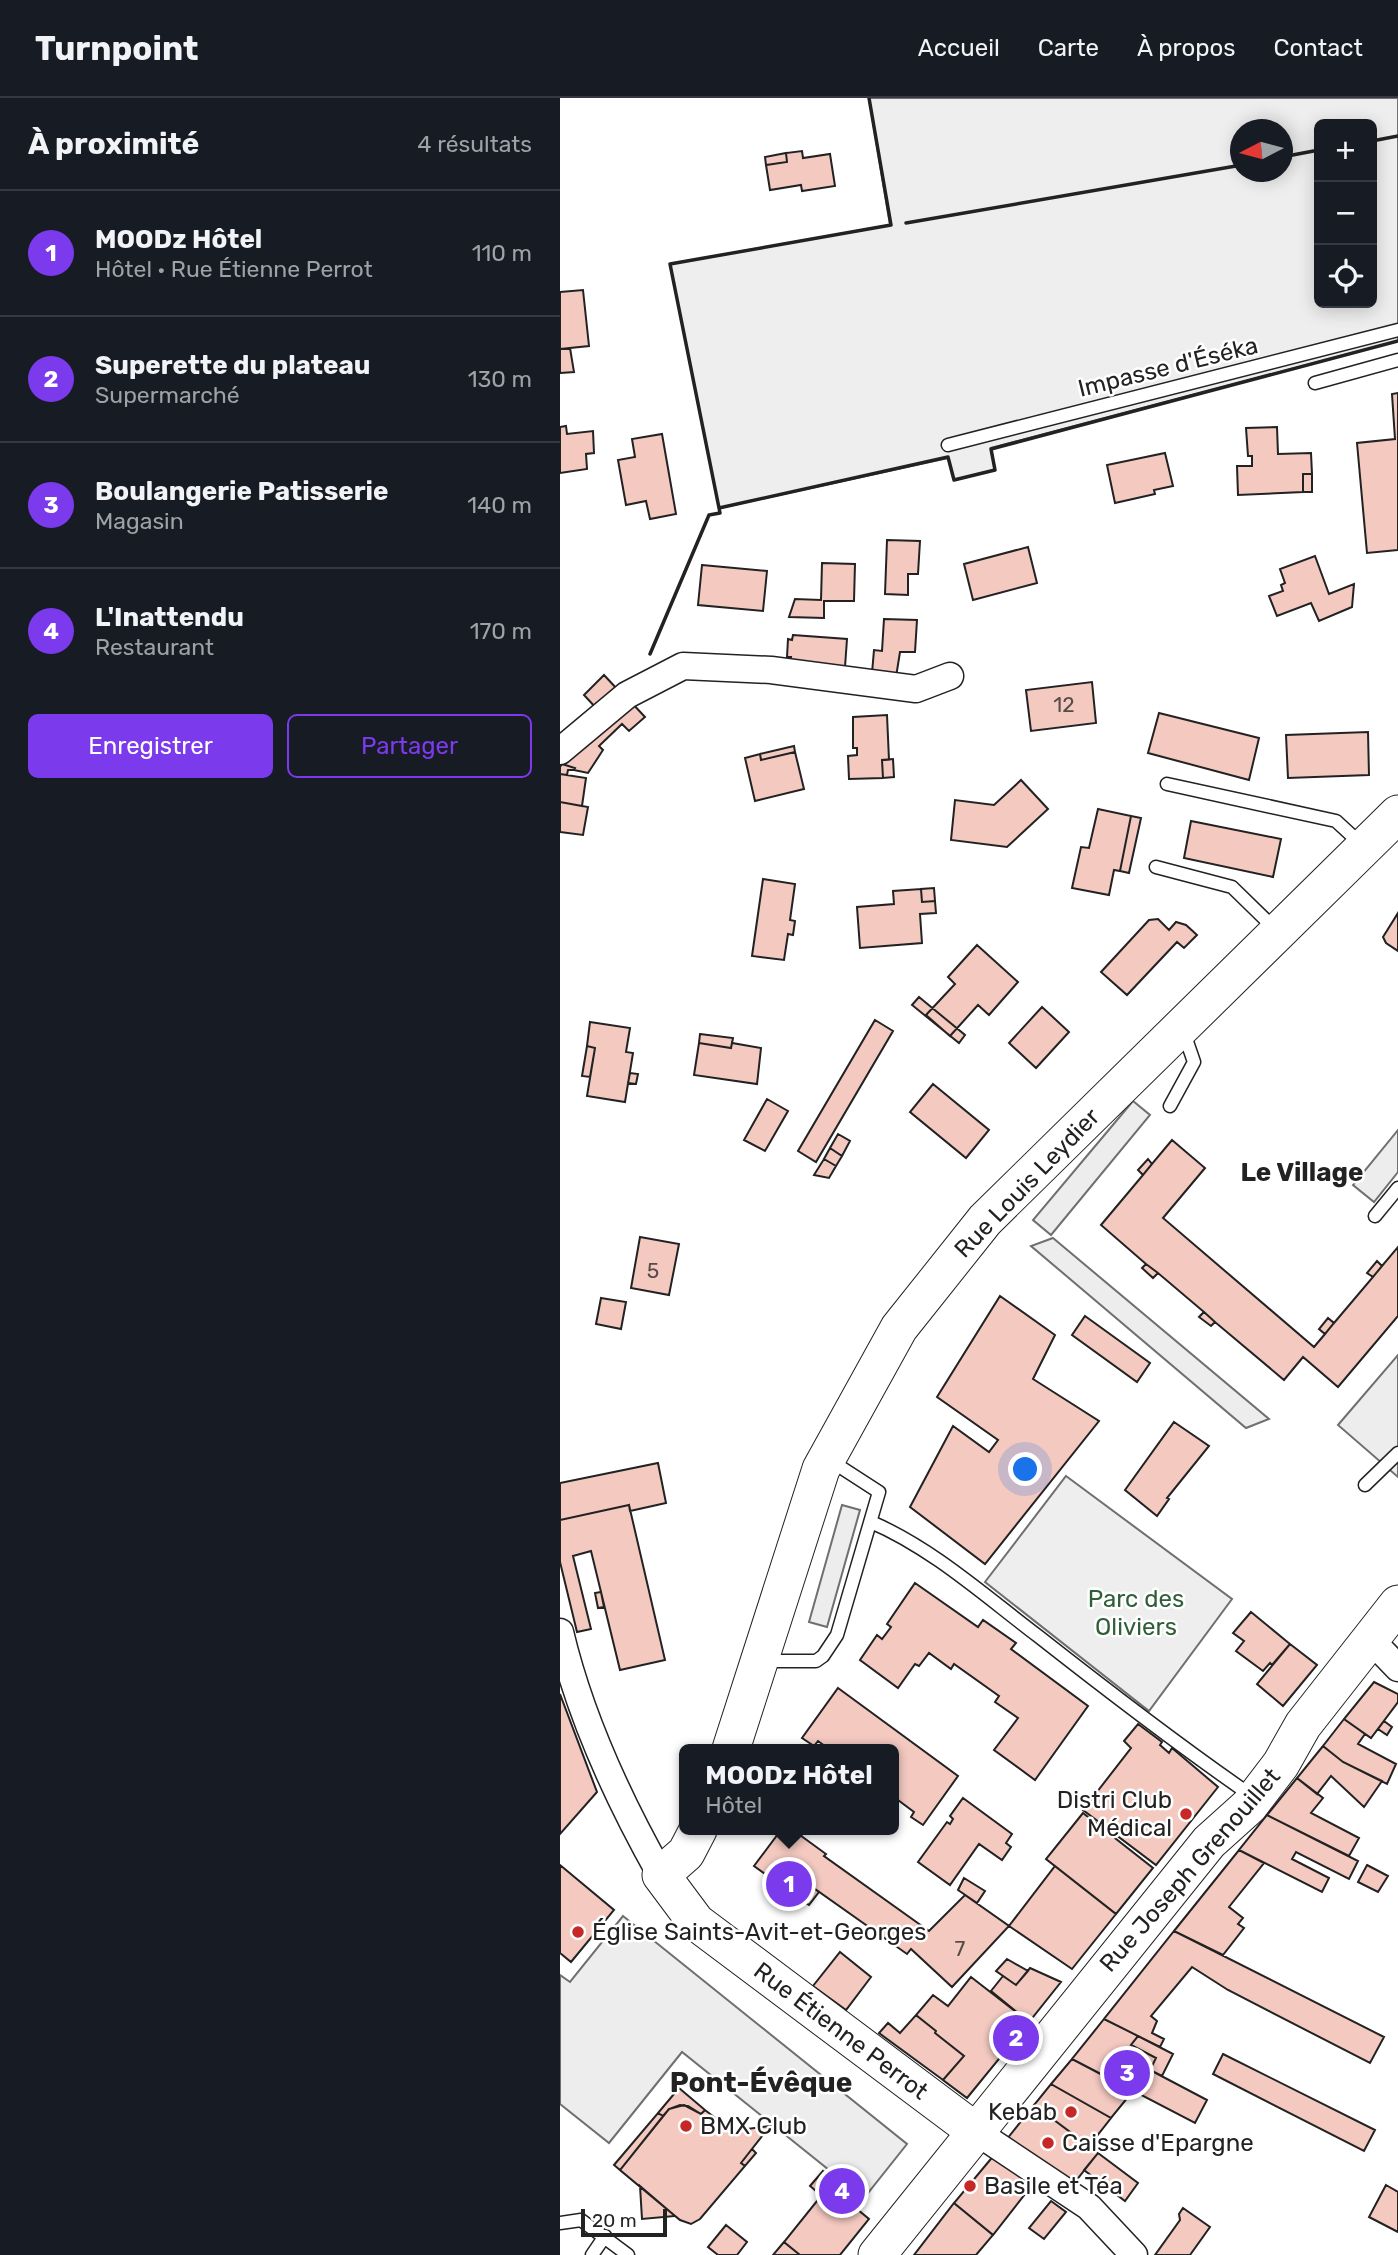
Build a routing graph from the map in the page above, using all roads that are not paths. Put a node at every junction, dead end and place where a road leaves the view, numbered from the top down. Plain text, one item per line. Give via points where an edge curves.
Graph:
1 (1398, 330) edge
2 (1398, 360) edge
3 (1315, 383) dead end
4 (948, 445) dead end
5 (950, 676) dead end
6 (560, 751) edge
7 (1167, 785) dead end
8 (1398, 814) edge
9 (1365, 847) junction
10 (1156, 867) dead end
11 (1278, 932) junction
12 (1182, 1026) junction
13 (1170, 1106) dead end
14 (1398, 1188) edge
15 (1375, 1216) dead end
16 (1398, 1453) edge
17 (827, 1458) junction
18 (1365, 1485) dead end
19 (870, 1522) junction
20 (1398, 1604) edge
21 (560, 1632) edge
22 (1370, 1639) junction
23 (759, 1661) junction
24 (1398, 1668) edge
25 (733, 1744) edge
26 (1255, 1798) junction
27 (695, 1835) edge
28 (661, 1875) junction
29 (975, 2132) junction
30 (560, 2223) edge
31 (605, 2236) junction
32 (592, 2255) edge
33 (628, 2255) edge
34 (877, 2255) edge
35 (1134, 2255) edge

1 - 4 lane, Impasse d'Éséka
2 - 3 lane
5 - 6 street via 916,689 771,670 683,666 627,695
7 - 9 lane via 1336,821
8 - 9 street, Rue Louis Leydier
9 - 11 street, Rue Louis Leydier
10 - 11 lane via 1232,887
11 - 12 street, Rue Louis Leydier
12 - 13 lane via 1194,1062
12 - 17 street, Rue Louis Leydier via 985,1220 900,1328
14 - 15 lane
16 - 18 lane
17 - 19 lane via 879,1492
17 - 23 street, Rue Louis Leydier
19 - 23 lane via 837,1635 823,1656 816,1661
19 - 26 lane via 900,1535 989,1598 1170,1739
20 - 22 street, Rue Joseph Grenouillet
21 - 28 street, Rue Étienne Perrot via 600,1752
22 - 24 street
22 - 26 street, Rue Joseph Grenouillet via 1303,1725
23 - 25 street, Rue Louis Leydier
26 - 29 street, Rue Joseph Grenouillet via 1209,1842
27 - 28 street via 685,1853
28 - 29 street, Rue Étienne Perrot via 696,1922
29 - 34 street, Rue Joseph Grenouillet
29 - 35 street via 1089,2207
30 - 31 lane via 581,2220
31 - 32 lane
31 - 33 lane

